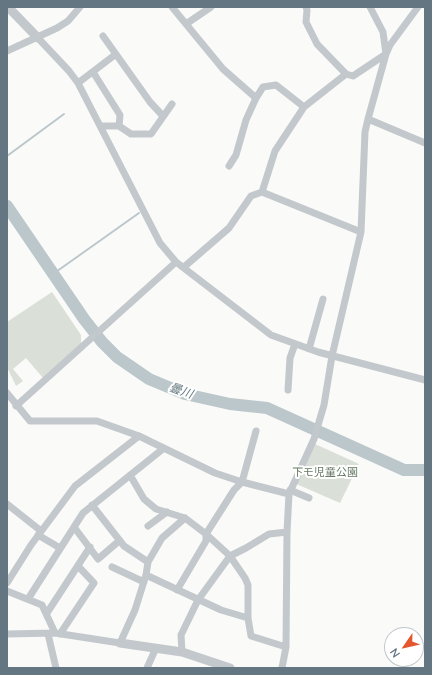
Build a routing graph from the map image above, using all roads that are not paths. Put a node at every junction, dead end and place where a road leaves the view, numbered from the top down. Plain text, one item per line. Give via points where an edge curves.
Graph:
1 (8, 7) edge
2 (80, 7) edge
3 (172, 7) edge
4 (211, 7) edge
5 (370, 7) edge
6 (418, 7) edge
7 (309, 8) edge
8 (186, 24) junction
9 (103, 36) dead end
10 (38, 38) junction
11 (7, 52) edge
12 (116, 54) junction
13 (386, 54) junction
14 (93, 72) junction
15 (346, 74) junction
16 (78, 83) junction
17 (256, 98) junction
18 (172, 104) dead end
19 (304, 107) junction
20 (163, 116) junction
21 (368, 119) junction
22 (101, 126) junction
23 (119, 126) junction
24 (425, 143) edge
25 (229, 166) dead end
26 (262, 192) junction
27 (361, 232) junction
28 (176, 262) junction
29 (184, 267) junction
30 (323, 300) dead end
31 (295, 344) junction
32 (309, 349) junction
33 (332, 356) junction
34 (425, 380) edge
35 (288, 390) dead end
36 (7, 393) edge
37 (16, 406) junction
38 (256, 431) dead end
39 (138, 436) junction
40 (164, 448) junction
41 (130, 475) junction
42 (242, 482) junction
43 (289, 492) junction
44 (309, 498) dead end
45 (7, 504) edge
46 (92, 506) junction
47 (167, 512) junction
48 (185, 518) junction
49 (148, 526) dead end
50 (74, 527) junction
51 (287, 532) junction
52 (40, 533) junction
53 (206, 534) junction
54 (119, 541) junction
55 (60, 548) junction
56 (90, 548) junction
57 (230, 556) junction
58 (148, 562) junction
59 (78, 566) junction
60 (112, 567) dead end
61 (145, 578) junction
62 (7, 583) edge
63 (178, 590) junction
64 (7, 591) edge
65 (28, 599) junction
66 (198, 600) junction
67 (47, 613) junction
68 (248, 618) junction
69 (7, 634) edge
70 (54, 634) junction
71 (120, 643) junction
72 (286, 647) junction
73 (156, 648) junction
74 (182, 652) junction
75 (56, 668) edge
76 (147, 668) edge
77 (230, 668) edge
78 (282, 668) edge

1 - 10 street
2 - 10 street via 68,21
3 - 8 street
4 - 8 street
5 - 13 street via 383,32
6 - 13 street
7 - 15 street via 306,22 317,44
8 - 17 street via 223,69
9 - 12 street
10 - 11 street
10 - 16 street
12 - 14 street
12 - 20 street
13 - 15 street via 352,76
13 - 21 street
14 - 16 street
14 - 23 street via 120,115
15 - 19 street
16 - 22 street
17 - 19 street via 263,87 276,85
17 - 25 street via 246,120 236,155
18 - 20 street
19 - 26 street via 275,151
20 - 23 street via 151,134 131,134
21 - 24 street
21 - 27 street via 365,132
22 - 23 street
22 - 28 street via 160,243
26 - 27 street
26 - 29 street via 251,196 226,232
27 - 33 street
28 - 29 street
28 - 37 street
29 - 31 street via 271,335
30 - 32 street
31 - 32 street
31 - 35 street via 290,358
32 - 33 street
33 - 34 street
33 - 43 street via 319,428
36 - 37 street
37 - 39 street via 30,421 97,421
38 - 42 street
39 - 40 street
39 - 52 street via 75,486
40 - 41 street
40 - 42 street via 215,473
41 - 46 street
41 - 47 street via 144,499 156,509
42 - 43 street
42 - 53 street via 234,490
43 - 44 street
43 - 51 street
45 - 52 street
46 - 50 street via 83,513
46 - 54 street
47 - 48 street
47 - 49 street
48 - 53 street
48 - 58 street via 162,538
50 - 55 street
50 - 56 street
51 - 57 street via 269,534
51 - 72 street
52 - 55 street
52 - 62 street
53 - 57 street
53 - 63 street via 206,541
54 - 56 street via 98,559
54 - 58 street
55 - 65 street
56 - 59 street
57 - 66 street
57 - 68 street via 248,585
58 - 61 street
59 - 67 street
59 - 70 street via 94,583
60 - 61 street
61 - 63 street
61 - 71 street via 131,623
63 - 66 street
64 - 65 street
65 - 67 street via 42,606
66 - 68 street
66 - 74 street via 181,635
67 - 70 street
68 - 72 street via 251,636
69 - 70 street
70 - 71 street
70 - 75 street
71 - 73 street
72 - 78 street
73 - 74 street
73 - 76 street
74 - 77 street

